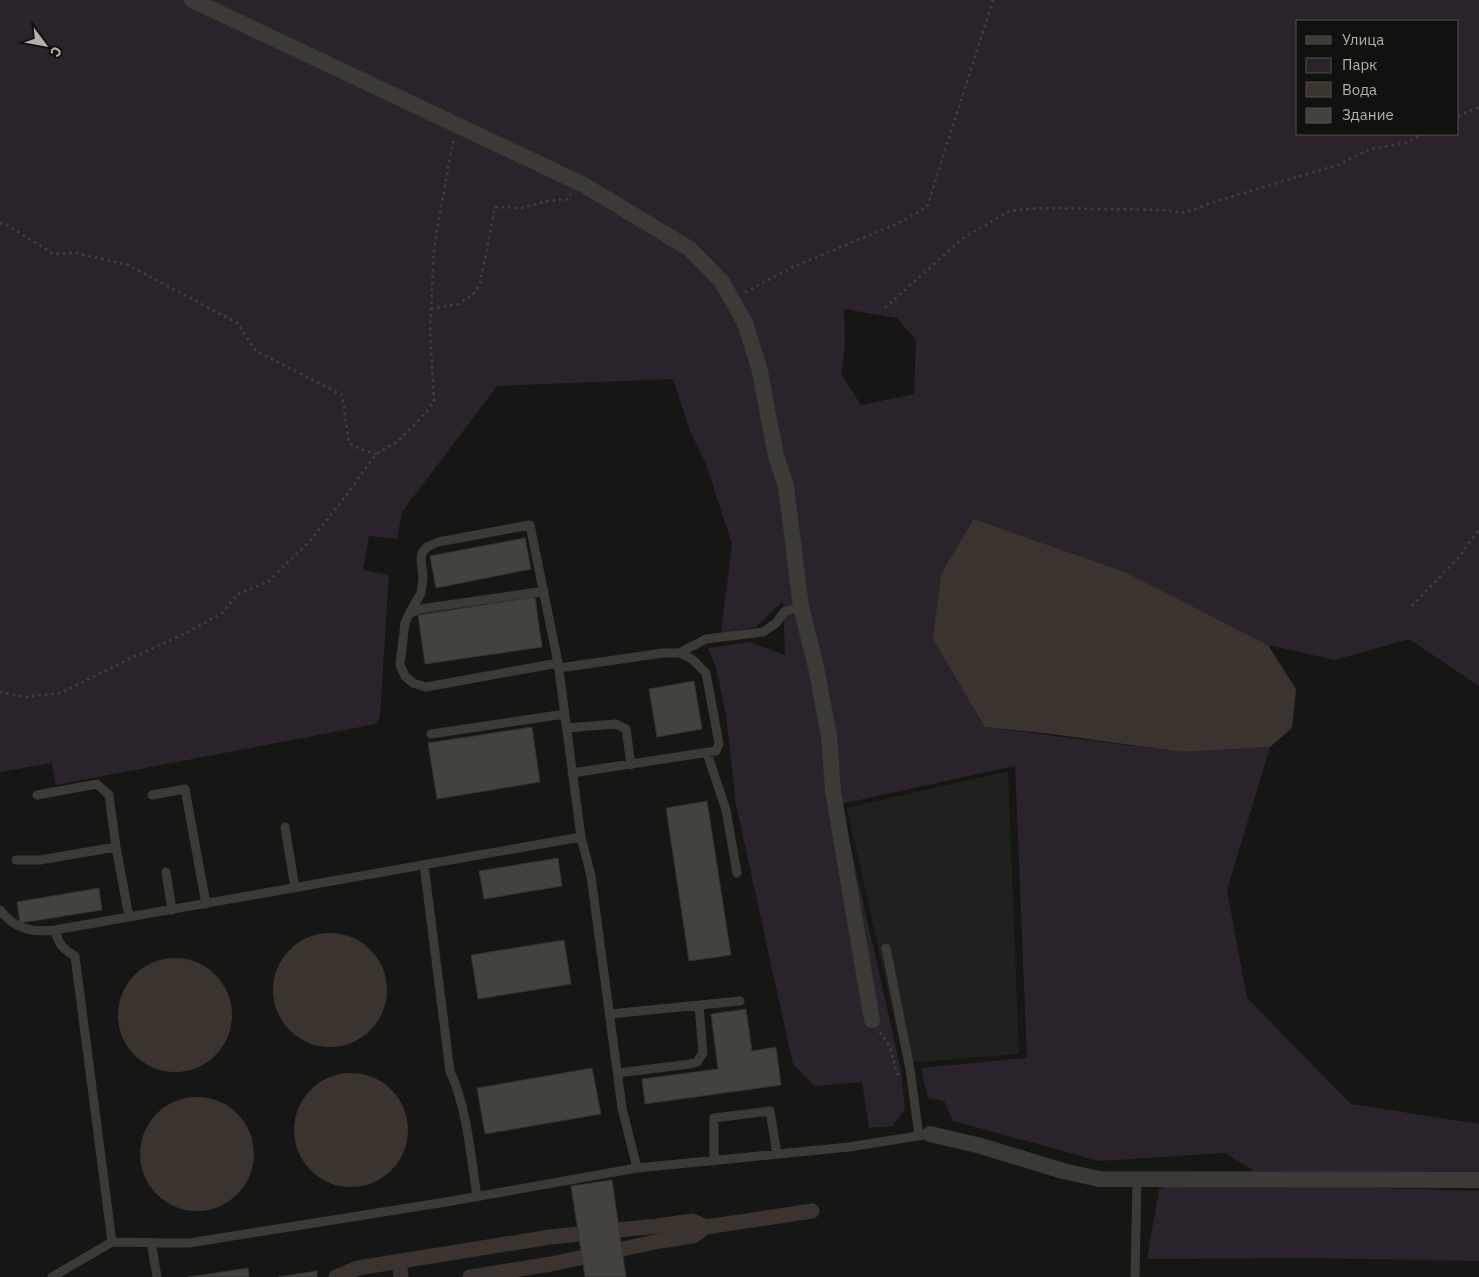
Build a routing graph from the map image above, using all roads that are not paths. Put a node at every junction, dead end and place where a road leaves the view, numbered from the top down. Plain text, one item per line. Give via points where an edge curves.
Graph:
1 (192, 0) edge
2 (544, 591) junction
3 (801, 607) junction
4 (409, 614) junction
5 (679, 653) junction
6 (559, 665) junction
7 (565, 714) junction
8 (567, 728) junction
9 (431, 734) dead end
10 (707, 753) junction
11 (631, 765) junction
12 (572, 773) junction
13 (37, 795) dead end
14 (152, 795) dead end
15 (284, 828) dead end
16 (581, 837) junction
17 (116, 847) junction
18 (16, 860) dead end
19 (424, 865) junction
20 (166, 872) dead end
21 (738, 873) dead end
22 (295, 888) junction
23 (206, 904) junction
24 (0, 910) edge
25 (172, 910) junction
26 (129, 917) junction
27 (55, 930) junction
28 (886, 948) dead end
29 (740, 1001) dead end
30 (699, 1006) junction
31 (610, 1014) junction
32 (872, 1020) road end
33 (618, 1073) junction
34 (925, 1135) junction
35 (777, 1154) junction
36 (714, 1160) junction
37 (637, 1168) junction
38 (1137, 1179) junction
39 (1479, 1180) edge
40 (477, 1197) junction
41 (112, 1242) junction
42 (151, 1242) junction
43 (55, 1276) edge
44 (157, 1277) edge
45 (1135, 1277) edge

1 - 3 street via 578,183 690,249 722,282 746,322 759,367 776,456 786,486
2 - 4 lane via 420,609
2 - 4 lane via 530,525 438,542 427,547 421,559 424,578 421,593
2 - 6 lane
3 - 5 lane via 785,611 763,632 706,638
3 - 32 street via 829,736 833,791
4 - 6 lane via 400,665 413,683 426,687
5 - 6 lane
5 - 10 lane via 692,659 706,673 719,744 716,751
6 - 7 lane
7 - 8 lane
7 - 9 lane
8 - 11 lane via 616,724 626,729
8 - 12 lane
10 - 11 lane
10 - 21 lane via 726,810
11 - 12 lane
12 - 16 lane
13 - 17 lane via 97,784 109,795
14 - 23 lane via 185,789
15 - 22 lane
16 - 19 lane
16 - 31 lane via 591,876
17 - 18 lane via 40,860
17 - 26 lane
19 - 22 lane
19 - 40 lane via 450,1071 457,1086
20 - 25 lane
22 - 23 lane
23 - 25 lane
24 - 27 lane via 10,921 26,929
25 - 26 lane
26 - 27 lane
27 - 41 lane via 58,942 75,956
28 - 34 lane
29 - 30 lane
30 - 31 lane
30 - 33 lane via 703,1053 697,1062
31 - 33 lane
33 - 37 lane via 622,1108
34 - 35 lane
34 - 38 street via 981,1146 1099,1179
35 - 36 lane
35 - 36 lane via 770,1111 714,1118
36 - 37 lane
37 - 40 lane
38 - 39 street
38 - 45 lane
40 - 42 lane via 189,1243
41 - 42 lane
41 - 43 lane
42 - 44 lane

